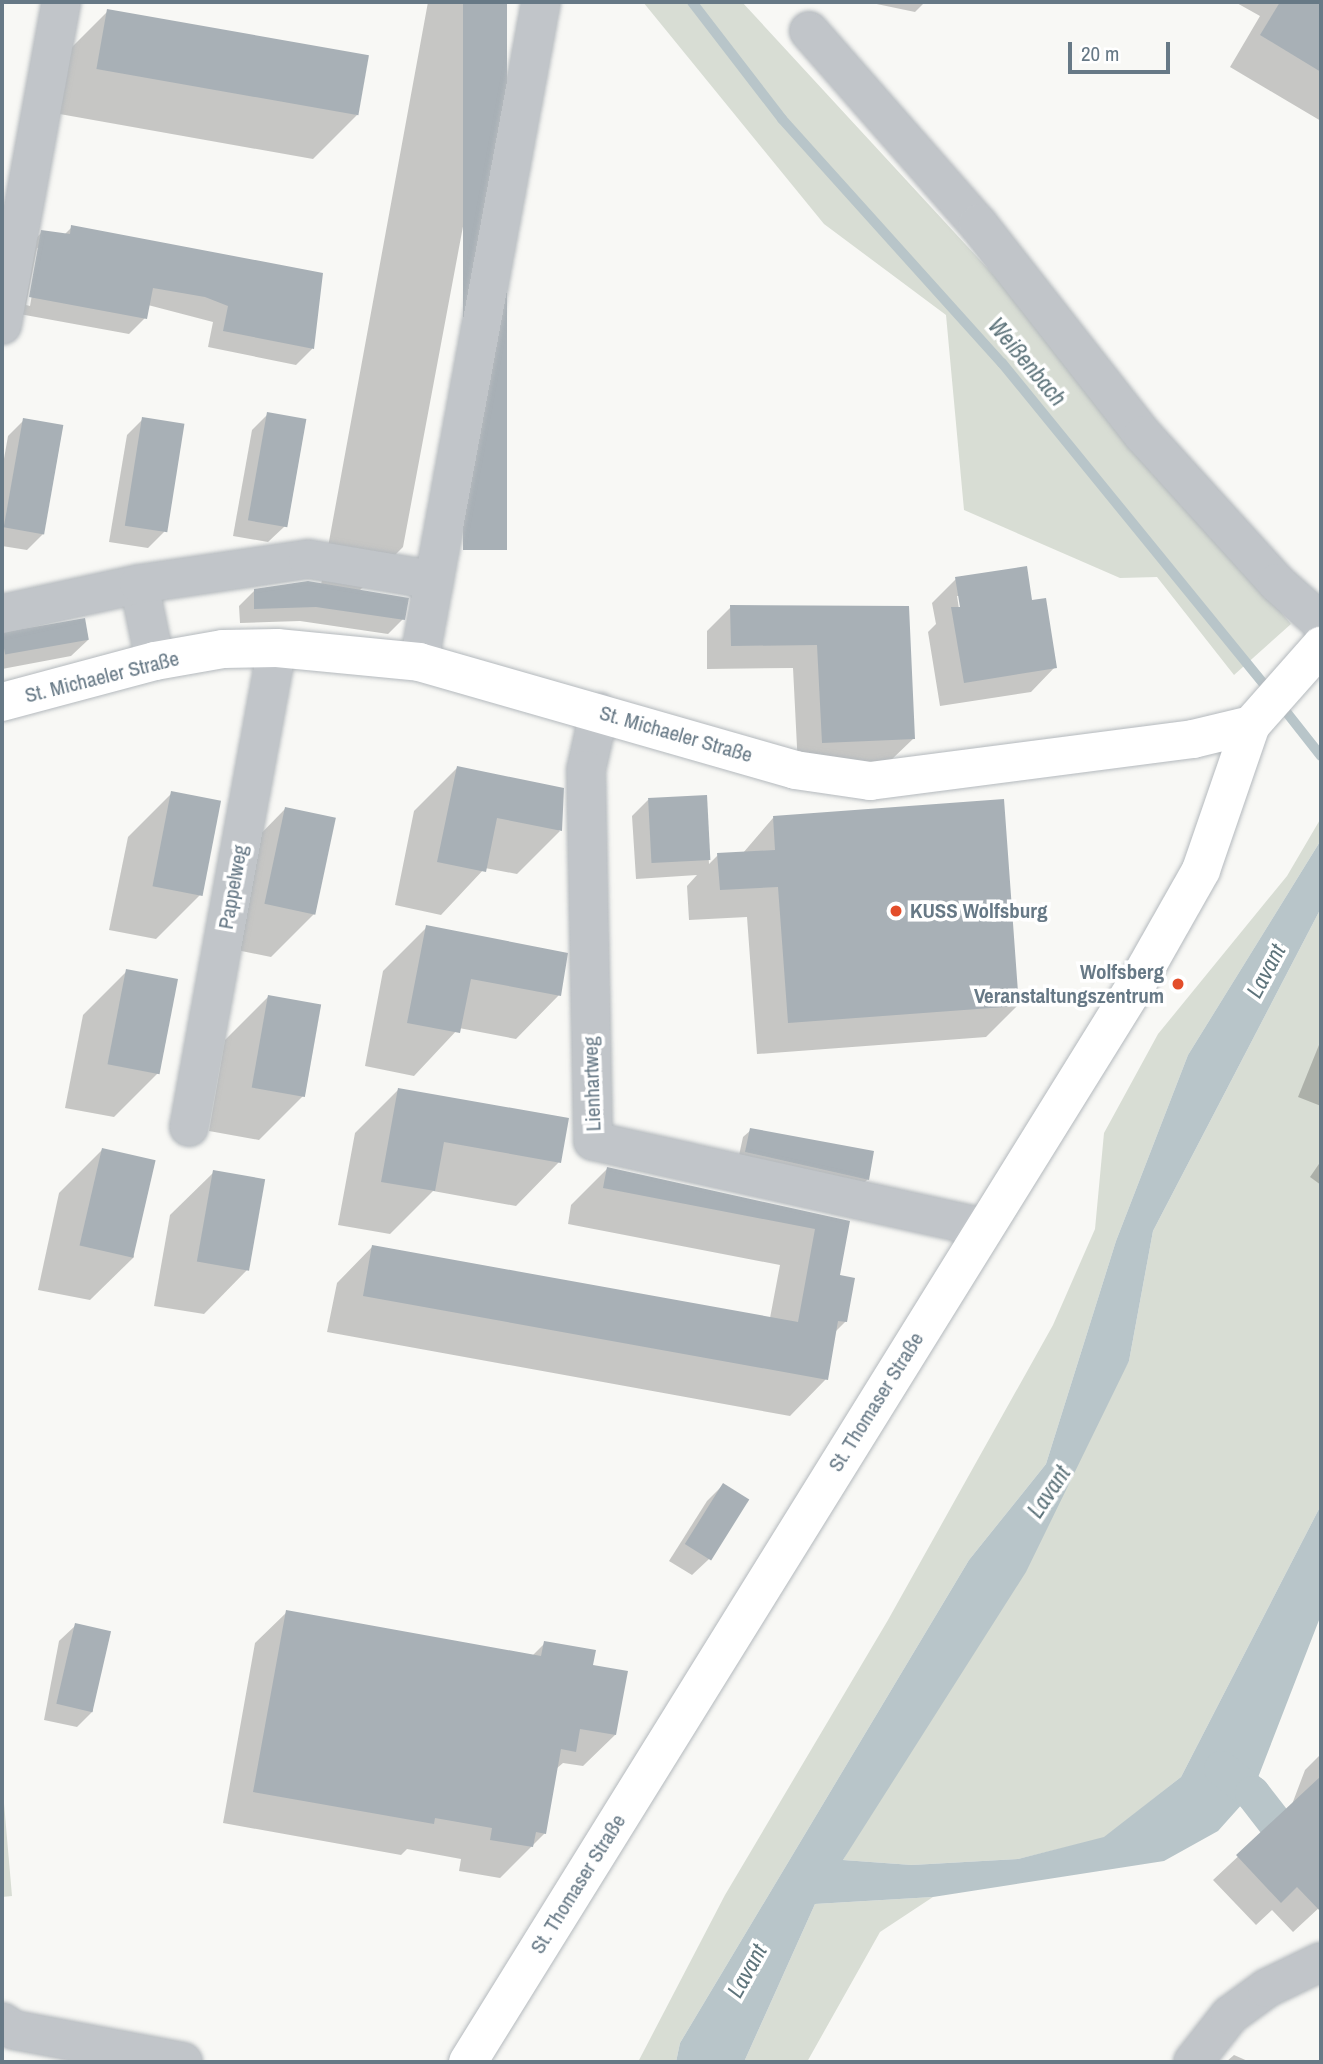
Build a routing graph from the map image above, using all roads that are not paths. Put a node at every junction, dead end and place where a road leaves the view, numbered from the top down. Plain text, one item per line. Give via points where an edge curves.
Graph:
1 (61, 2) edge
2 (541, 2) edge
3 (809, 31) dead end
4 (2, 325) edge
5 (434, 580) junction
6 (139, 584) junction
7 (2, 614) edge
8 (1321, 622) edge
9 (277, 648) junction
10 (1311, 658) edge
11 (155, 661) junction
12 (419, 662) junction
13 (2, 702) edge
14 (599, 712) junction
15 (1251, 725) junction
16 (189, 1127) dead end
17 (984, 1228) junction
18 (1321, 1962) edge
19 (2, 2022) edge
20 (183, 2062) edge
21 (468, 2062) edge
22 (1192, 2062) edge

1 - 4 street
2 - 5 street
3 - 8 street via 978,224 1143,435 1277,583
5 - 6 street via 308,559
5 - 12 street
6 - 7 street
6 - 11 street
9 - 11 main road, St. Michaeler Straße via 223,649
9 - 12 main road, St. Michaeler Straße
9 - 16 street, Pappelweg
10 - 15 main road
11 - 13 main road, St. Michaeler Straße
12 - 14 main road, St. Michaeler Straße
14 - 15 main road, St. Michaeler Straße via 795,769 870,781 1194,740
14 - 17 street, Lienhartweg via 586,769 593,1141
15 - 17 main road, St. Thomaser Straße via 1201,870 1140,978
17 - 21 main road, St. Thomaser Straße
18 - 22 street via 1267,1988 1230,2015
19 - 20 street via 14,2030

